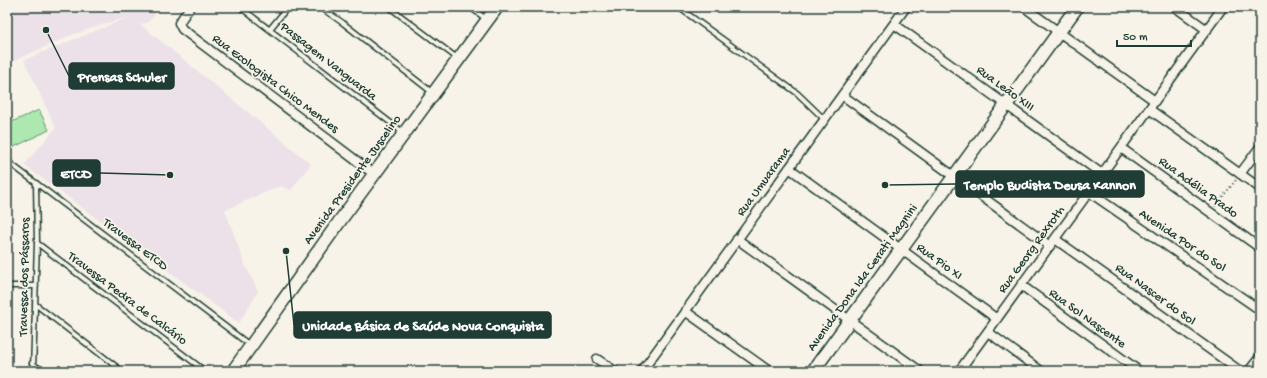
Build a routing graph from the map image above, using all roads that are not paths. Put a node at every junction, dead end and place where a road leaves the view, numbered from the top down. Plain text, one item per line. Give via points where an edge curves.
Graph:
1 (190, 7) edge
2 (240, 7) edge
3 (288, 7) edge
4 (320, 7) edge
5 (389, 7) edge
6 (470, 7) edge
7 (497, 7) edge
8 (678, 7) edge
9 (906, 7) edge
10 (1024, 7) edge
11 (1077, 7) edge
12 (1175, 7) edge
13 (1223, 7) edge
14 (487, 20) junction
15 (894, 24) junction
16 (270, 29) junction
17 (1207, 30) junction
18 (1059, 32) junction
19 (458, 60) junction
20 (434, 94) junction
21 (842, 95) junction
22 (1155, 101) junction
23 (1006, 104) junction
24 (1149, 109) junction
25 (824, 119) junction
26 (404, 133) junction
27 (1260, 147) edge
28 (1121, 148) junction
29 (7, 161) edge
30 (789, 168) junction
31 (374, 174) junction
32 (1102, 174) junction
33 (1240, 174) junction
34 (954, 176) junction
35 (36, 183) junction
36 (1260, 188) edge
37 (1089, 192) junction
38 (737, 239) junction
39 (1055, 239) junction
40 (37, 244) junction
41 (1050, 246) junction
42 (1260, 248) edge
43 (901, 249) junction
44 (7, 286) edge
45 (36, 286) junction
46 (1021, 286) junction
47 (35, 304) junction
48 (1260, 310) edge
49 (685, 311) junction
50 (997, 319) junction
51 (850, 320) junction
52 (988, 332) junction
53 (251, 346) junction
54 (1260, 357) edge
55 (597, 359) dead end
56 (32, 363) junction
57 (33, 371) edge
58 (43, 371) edge
59 (122, 371) edge
60 (205, 371) edge
61 (233, 371) edge
62 (615, 371) edge
63 (642, 371) edge
64 (769, 371) edge
65 (813, 371) edge
66 (920, 371) edge
67 (959, 371) edge
68 (1041, 371) edge
69 (1139, 371) edge
70 (1240, 371) edge
71 (1249, 371) edge

1 - 31 street, Rua Ecologista Chico Mendes via 179,23 182,29
2 - 16 lane, Passagem Vanguarda
3 - 16 lane
4 - 20 lane
5 - 19 lane
6 - 14 lane
7 - 14 street, Avenida Presidente Juscelino
8 - 25 lane via 797,93
9 - 15 street, Rua Umuarama
10 - 18 street
11 - 18 street, Avenida Dona Ida Cerati Magnini
12 - 17 street
13 - 17 street, Rua Georg Rexroth
14 - 19 street, Avenida Presidente Juscelino
15 - 21 street, Rua Umuarama
15 - 23 street, Rua Leão XIII
16 - 26 lane, Passagem Vanguarda
17 - 22 street, Rua Georg Rexroth
18 - 22 street
18 - 23 street, Avenida Dona Ida Cerati Magnini
19 - 20 street, Avenida Presidente Juscelino
20 - 26 street, Avenida Presidente Juscelino
21 - 25 street, Rua Umuarama
21 - 34 street
22 - 24 street, Rua Georg Rexroth
23 - 32 street, Rua Leão XIII
23 - 34 street, Avenida Dona Ida Cerati Magnini
24 - 28 street, Rua Georg Rexroth
24 - 33 street
25 - 30 street, Rua Umuarama
26 - 31 street, Avenida Presidente Juscelino
27 - 33 street
28 - 32 street, Rua Georg Rexroth
28 - 42 street, Rua Adélia Prado
29 - 35 lane, Travessa ETCD
30 - 38 street, Rua Umuarama
30 - 43 street, Rua Pio XI
31 - 53 street, Avenida Presidente Juscelino
32 - 37 street, Rua Georg Rexroth
33 - 36 street
34 - 41 street
34 - 43 street, Avenida Dona Ida Cerati Magnini
35 - 40 lane, Travessa dos Pássaros
35 - 53 lane, Travessa ETCD
37 - 39 street, Rua Georg Rexroth
37 - 48 street, Avenida Por do Sol
38 - 49 street, Rua Umuarama
38 - 51 street
39 - 41 street, Rua Georg Rexroth
39 - 70 street, Rua Nascer do Sol
40 - 45 lane, Travessa dos Pássaros
40 - 60 lane, Travessa Pedra de Calcário
41 - 46 street, Rua Georg Rexroth
43 - 50 street, Rua Pio XI
43 - 51 street, Avenida Dona Ida Cerati Magnini
44 - 45 lane
45 - 47 lane, Travessa dos Pássaros
46 - 50 street, Rua Georg Rexroth
46 - 69 street, Rua Sol Nascente
47 - 56 lane, Travessa dos Pássaros
47 - 59 lane
49 - 63 street, Rua Umuarama
49 - 64 street
50 - 52 street, Rua Georg Rexroth
51 - 65 street, Avenida Dona Ida Cerati Magnini
51 - 66 street
52 - 67 street, Rua Georg Rexroth
52 - 68 street
53 - 61 street, Avenida Presidente Juscelino
54 - 71 street
55 - 62 street
56 - 57 lane, Travessa dos Pássaros
56 - 58 lane

